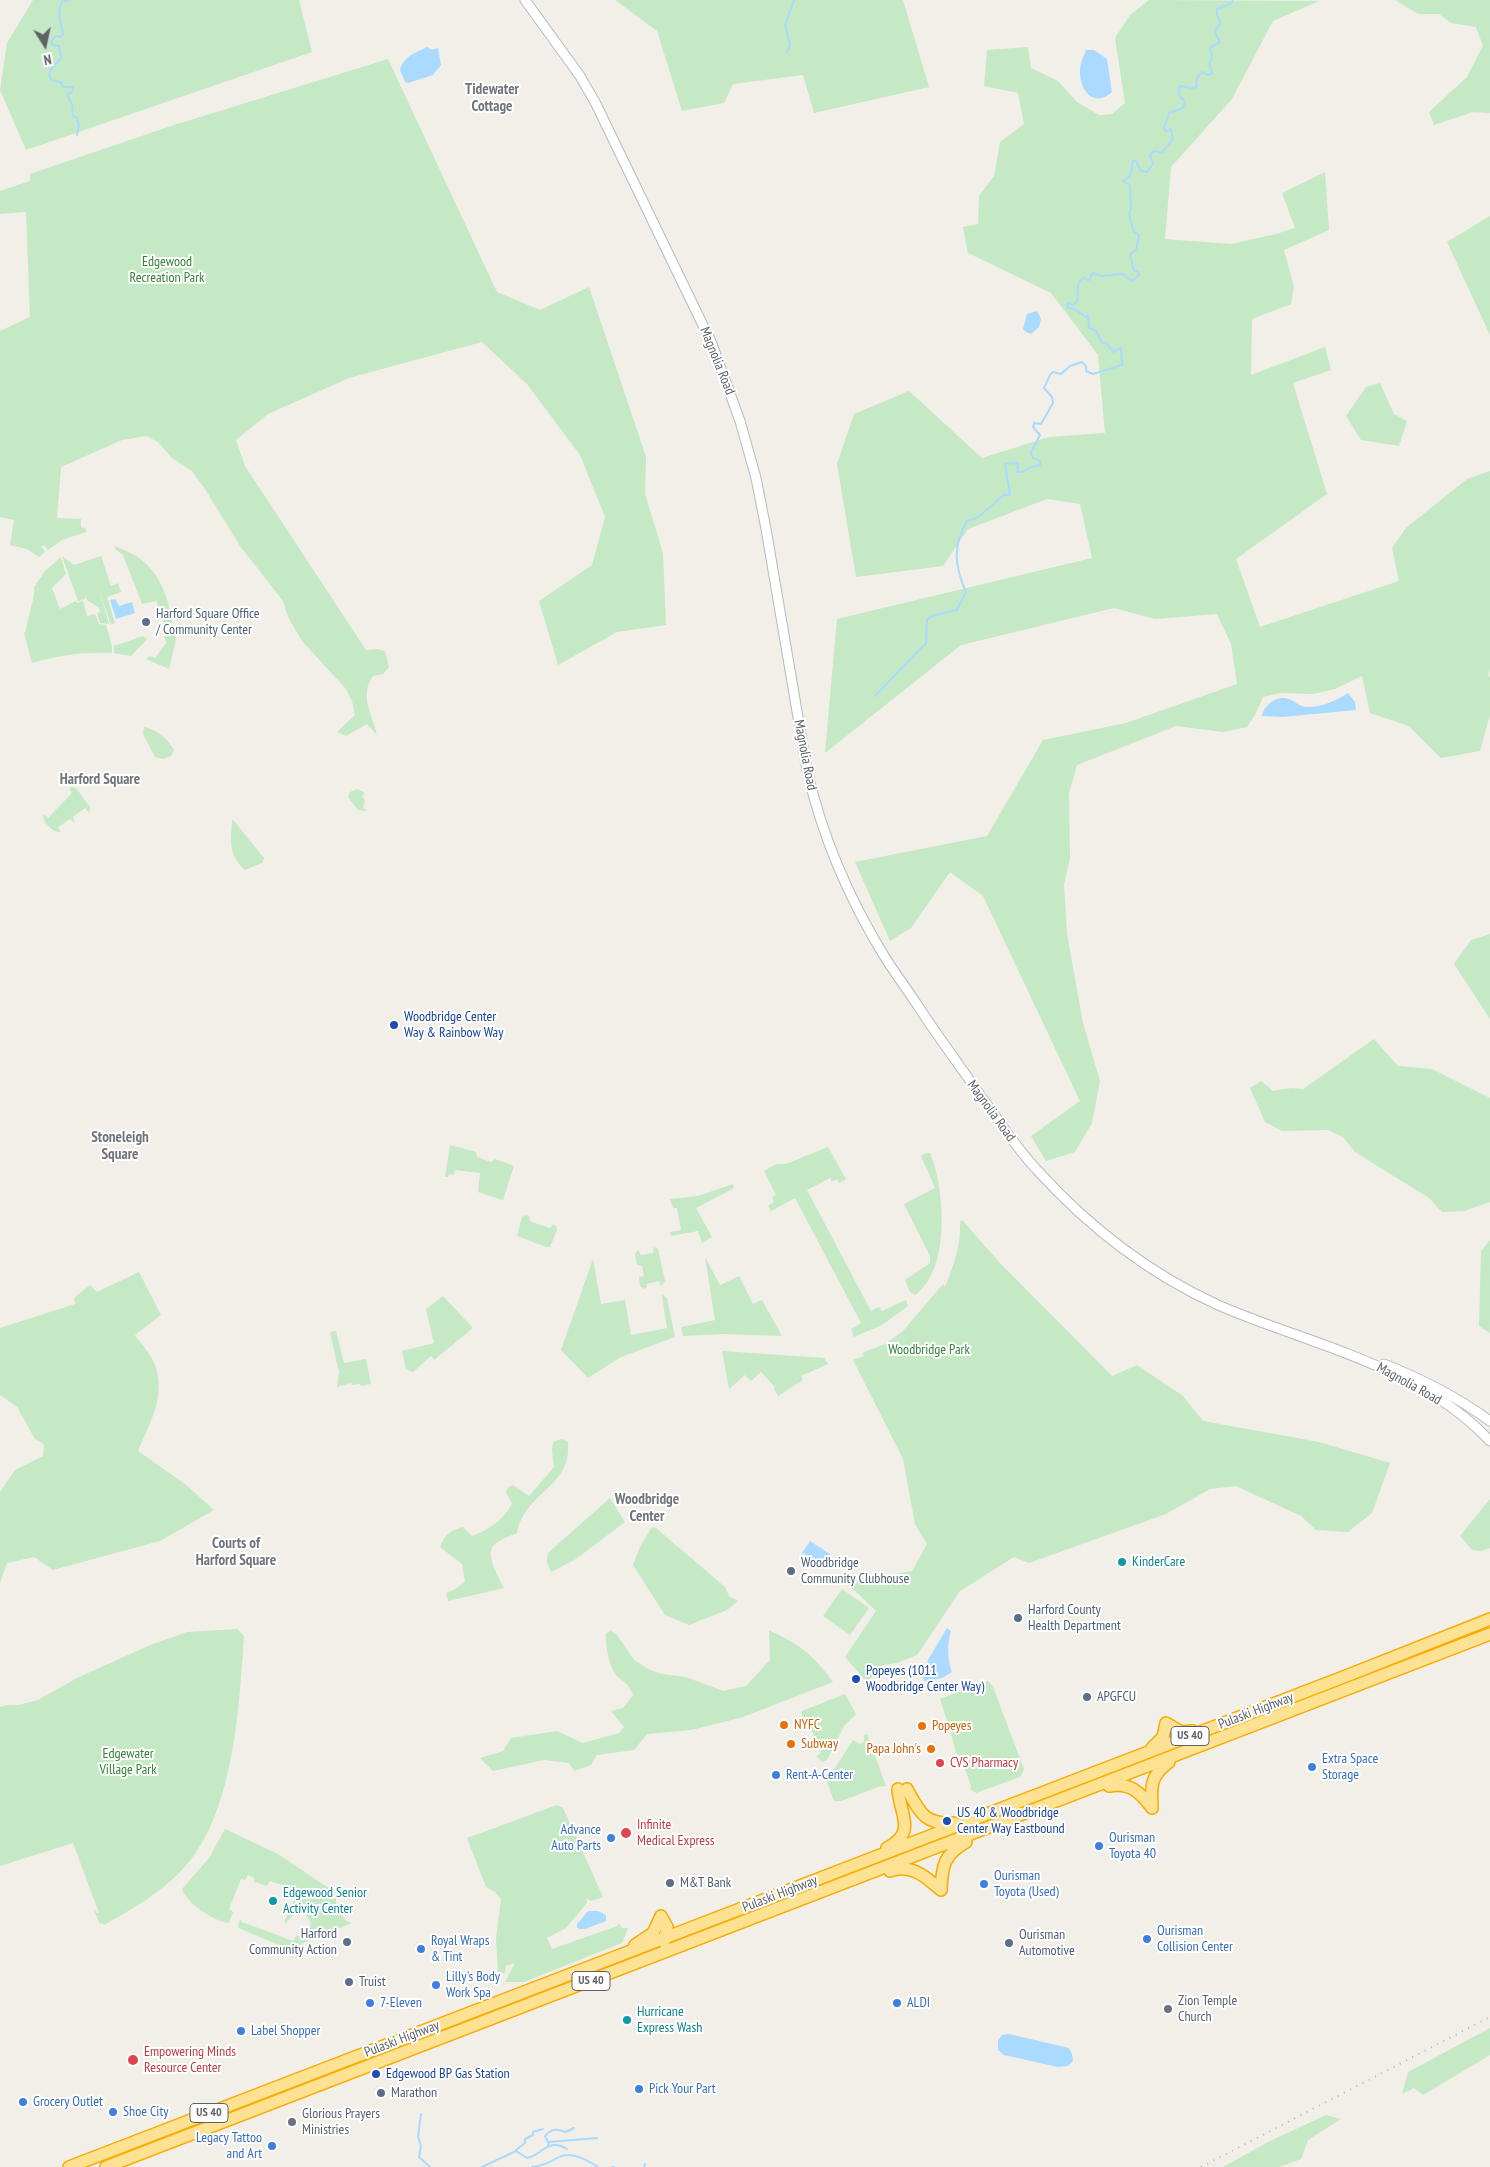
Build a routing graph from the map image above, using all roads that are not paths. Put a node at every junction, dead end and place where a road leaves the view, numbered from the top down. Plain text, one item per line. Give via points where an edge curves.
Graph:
1 (525, 0) edge
2 (1319, 1344) junction
3 (1490, 1421) edge
4 (1490, 1441) edge
5 (1490, 1619) edge
6 (1490, 1634) edge
7 (1205, 1730) junction
8 (1143, 1754) junction
9 (1176, 1756) junction
10 (1092, 1788) junction
11 (966, 1822) junction
12 (997, 1824) junction
13 (823, 1877) junction
14 (828, 1890) junction
15 (661, 1916) junction
16 (699, 1924) junction
17 (666, 1938) junction
18 (669, 1951) junction
19 (621, 1956) junction
20 (638, 1963) junction
21 (69, 2167) edge
22 (106, 2167) edge

1 - 2 main road, Magnolia Road via 575,69 599,110 712,344 730,391 756,482 814,800 846,885 885,957 1008,1136 1041,1175 1107,1237 1141,1262 1196,1294
2 - 3 main road, Magnolia Road via 1360,1355 1425,1380
2 - 4 main road, Magnolia Road via 1368,1362 1418,1388 1454,1409
5 - 7 highway, Pulaski Highway / US 40
6 - 9 highway, Pulaski Highway / US 40
7 - 8 highway, Pulaski Highway / US 40
7 - 8 highway via 1181,1732 1166,1724 1163,1737
8 - 11 highway, Pulaski Highway / US 40
9 - 10 highway, Pulaski Highway / US 40
9 - 10 highway via 1156,1773 1151,1787 1152,1808 1128,1785
10 - 12 highway, Pulaski Highway / US 40
11 - 13 highway, Pulaski Highway / US 40
11 - 13 highway via 940,1824 929,1820 902,1789 906,1824 899,1839
12 - 14 highway, Pulaski Highway / US 40
12 - 14 highway via 994,1831 952,1851 943,1868 941,1890 922,1874 895,1869
13 - 16 highway, Pulaski Highway / US 40
14 - 18 highway, Pulaski Highway / US 40
15 - 16 highway via 682,1926
15 - 17 highway via 667,1927
15 - 19 highway via 653,1933
16 - 17 highway, Pulaski Highway / US 40
16 - 18 highway via 684,1934
17 - 19 highway, Pulaski Highway / US 40
17 - 20 highway via 658,1950
18 - 20 highway, Pulaski Highway / US 40
19 - 21 highway, Pulaski Highway / US 40
20 - 22 highway, Pulaski Highway / US 40

